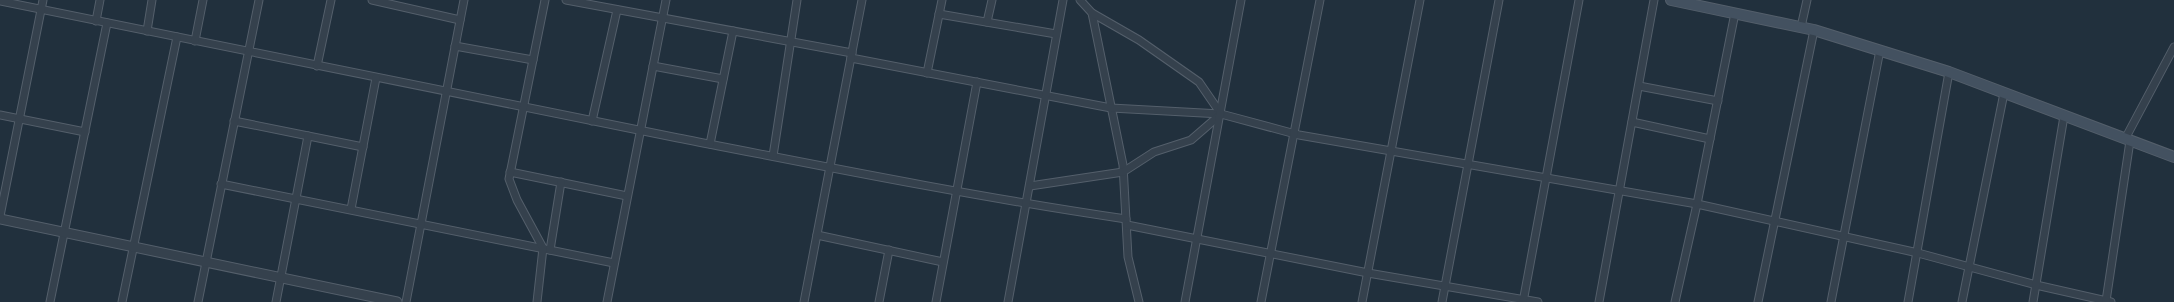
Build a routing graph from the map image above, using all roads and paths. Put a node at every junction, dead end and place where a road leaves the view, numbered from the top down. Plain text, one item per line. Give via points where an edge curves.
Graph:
1 (43, 0) edge
2 (100, 0) edge
3 (152, 0) edge
4 (203, 0) edge
5 (259, 0) edge
6 (331, 0) edge
7 (372, 0) edge
8 (464, 0) edge
9 (544, 0) edge
10 (566, 0) edge
11 (666, 0) edge
12 (797, 0) edge
13 (862, 0) edge
14 (942, 0) edge
15 (992, 0) edge
16 (1063, 0) edge
17 (1080, 0) edge
18 (1241, 0) edge
19 (1320, 0) edge
20 (1420, 0) edge
21 (1499, 0) edge
22 (1579, 0) edge
23 (1654, 0) edge
24 (1671, 0) edge
25 (1807, 0) edge
26 (0, 1) edge
27 (390, 2) edge
28 (598, 3) edge
29 (41, 9) junction
30 (617, 10) junction
31 (1735, 13) junction
32 (940, 14) junction
33 (1092, 14) junction
34 (662, 18) junction
35 (96, 20) junction
36 (460, 20) junction
37 (987, 22) junction
38 (107, 23) junction
39 (1801, 27) junction
40 (1814, 30) junction
41 (147, 31) junction
42 (733, 31) junction
43 (1056, 34) junction
44 (177, 37) junction
45 (195, 41) junction
46 (791, 42) junction
47 (455, 46) junction
48 (2174, 47) edge
49 (1880, 50) junction
50 (248, 52) junction
51 (852, 56) junction
52 (533, 60) junction
53 (317, 66) junction
54 (653, 66) junction
55 (1949, 72) junction
56 (927, 73) junction
57 (376, 78) junction
58 (723, 79) junction
59 (977, 82) junction
60 (1639, 86) junction
61 (446, 92) junction
62 (2004, 93) junction
63 (1045, 96) junction
64 (1718, 101) junction
65 (523, 107) junction
66 (1111, 108) junction
67 (1221, 114) junction
68 (0, 115) edge
69 (2064, 116) junction
70 (19, 119) junction
71 (234, 121) junction
72 (592, 121) junction
73 (1632, 122) junction
74 (640, 130) junction
75 (85, 132) junction
76 (1294, 133) junction
77 (308, 136) junction
78 (1710, 139) junction
79 (2128, 140) junction
80 (710, 144) junction
81 (363, 147) junction
82 (1390, 151) junction
83 (773, 156) junction
84 (2174, 157) edge
85 (1469, 164) junction
86 (830, 167) junction
87 (510, 172) junction
88 (1124, 172) junction
89 (1547, 178) junction
90 (561, 182) junction
91 (222, 184) junction
92 (1030, 186) junction
93 (957, 191) junction
94 (1620, 191) junction
95 (627, 196) junction
96 (296, 198) junction
97 (1027, 204) junction
98 (1697, 204) junction
99 (351, 209) junction
100 (0, 216) edge
101 (0, 219) edge
102 (1775, 221) junction
103 (1126, 222) junction
104 (421, 223) junction
105 (65, 232) junction
106 (817, 235) junction
107 (1844, 237) junction
108 (1196, 240) junction
109 (132, 246) junction
110 (546, 249) junction
111 (889, 250) junction
112 (1918, 253) junction
113 (1271, 254) junction
114 (206, 262) junction
115 (943, 262) junction
116 (614, 263) junction
117 (1969, 267) junction
118 (1368, 273) junction
119 (282, 278) junction
120 (2036, 285) junction
121 (1445, 286) junction
122 (1523, 300) edge
123 (2108, 301) edge
124 (50, 302) edge
125 (122, 302) edge
126 (198, 302) edge
127 (276, 302) edge
128 (397, 302) edge
129 (406, 302) edge
130 (537, 302) edge
131 (607, 302) edge
132 (804, 302) edge
133 (879, 302) edge
134 (936, 302) edge
135 (1008, 302) edge
136 (1138, 302) edge
137 (1185, 302) edge
138 (1261, 302) edge
139 (1362, 302) edge
140 (1442, 302) edge
141 (1538, 302) edge
142 (1599, 302) edge
143 (1675, 302) edge
144 (1758, 302) edge
145 (1831, 302) edge
146 (1908, 302) edge
147 (1962, 302) edge
148 (2033, 302) edge

1 - 29 street
2 - 35 street
3 - 41 street
4 - 45 street
5 - 50 street
6 - 53 street
7 - 27 street
8 - 36 street
9 - 52 street
10 - 28 street
11 - 34 street
12 - 46 street
13 - 51 street
14 - 32 street
15 - 37 street
16 - 43 street
17 - 33 street
18 - 67 street
19 - 76 street
20 - 82 street
21 - 85 street
22 - 89 street
23 - 60 street
24 - 31 main road
25 - 39 street
26 - 29 street
27 - 36 street
28 - 30 street
29 - 35 street
29 - 70 street
30 - 34 street
30 - 72 street
31 - 39 main road
31 - 64 street
32 - 37 street
32 - 56 street
33 - 66 street
33 - 67 street via 1139,40 1199,82
34 - 42 street
34 - 54 street
35 - 38 street
36 - 47 street
37 - 43 street
38 - 41 street
38 - 75 street
39 - 40 main road
40 - 49 main road
40 - 102 street
41 - 44 street
42 - 46 street
42 - 58 street
43 - 63 street
44 - 45 street
44 - 109 street
45 - 50 street
46 - 51 street
46 - 83 street
47 - 52 street
47 - 61 street
48 - 79 street
49 - 55 main road
49 - 107 street
50 - 53 street
50 - 71 street
51 - 56 street
51 - 86 street
52 - 65 street
53 - 57 street
54 - 58 street
54 - 74 street
55 - 62 main road
55 - 112 street
56 - 59 street
57 - 61 street
57 - 81 street
58 - 80 street
59 - 63 street
59 - 93 street
60 - 64 street
60 - 73 street
61 - 65 street
61 - 104 street
62 - 69 main road
62 - 117 street
63 - 66 street
63 - 92 street
64 - 78 street
65 - 72 street
65 - 87 street
66 - 67 street
66 - 88 street
67 - 76 street
67 - 88 street via 1191,140 1154,152
67 - 108 street
68 - 70 street
69 - 79 main road
69 - 120 street
70 - 75 street
70 - 100 street
71 - 77 street
71 - 91 street
72 - 74 street
73 - 78 street
73 - 94 street
74 - 80 street
74 - 95 street
75 - 105 street
76 - 82 street
76 - 113 street
77 - 81 street
77 - 96 street
78 - 98 street
79 - 84 main road
79 - 123 street
80 - 83 street
81 - 99 street
82 - 85 street
82 - 118 street
83 - 86 street
85 - 89 street
85 - 121 street
86 - 93 street
86 - 106 street
87 - 90 street
87 - 110 street via 509,179 517,200
88 - 92 street
88 - 103 street
89 - 94 street
89 - 122 street
90 - 95 street
90 - 110 street
91 - 96 street
91 - 114 street
92 - 97 street
93 - 97 street
93 - 115 street
94 - 98 street
94 - 142 street
95 - 116 street
96 - 99 street
96 - 119 street
97 - 103 street
97 - 135 street
98 - 102 street
98 - 143 street
99 - 104 street
101 - 105 street
102 - 107 street
102 - 144 street
103 - 108 street
103 - 136 street via 1128,257
104 - 110 street
104 - 129 street
105 - 109 street
105 - 124 street
106 - 111 street
106 - 132 street
107 - 112 street
107 - 145 street
108 - 113 street
108 - 137 street
109 - 114 street
109 - 125 street
110 - 116 street
110 - 130 street
111 - 115 street
111 - 133 street
112 - 117 street
112 - 146 street
113 - 118 street
113 - 138 street
114 - 119 street
114 - 126 street
115 - 134 street
116 - 131 street
117 - 120 street
117 - 147 street
118 - 121 street
118 - 139 street
119 - 127 street
119 - 128 street
120 - 123 street
120 - 148 street
121 - 122 street
121 - 140 street
122 - 141 street

